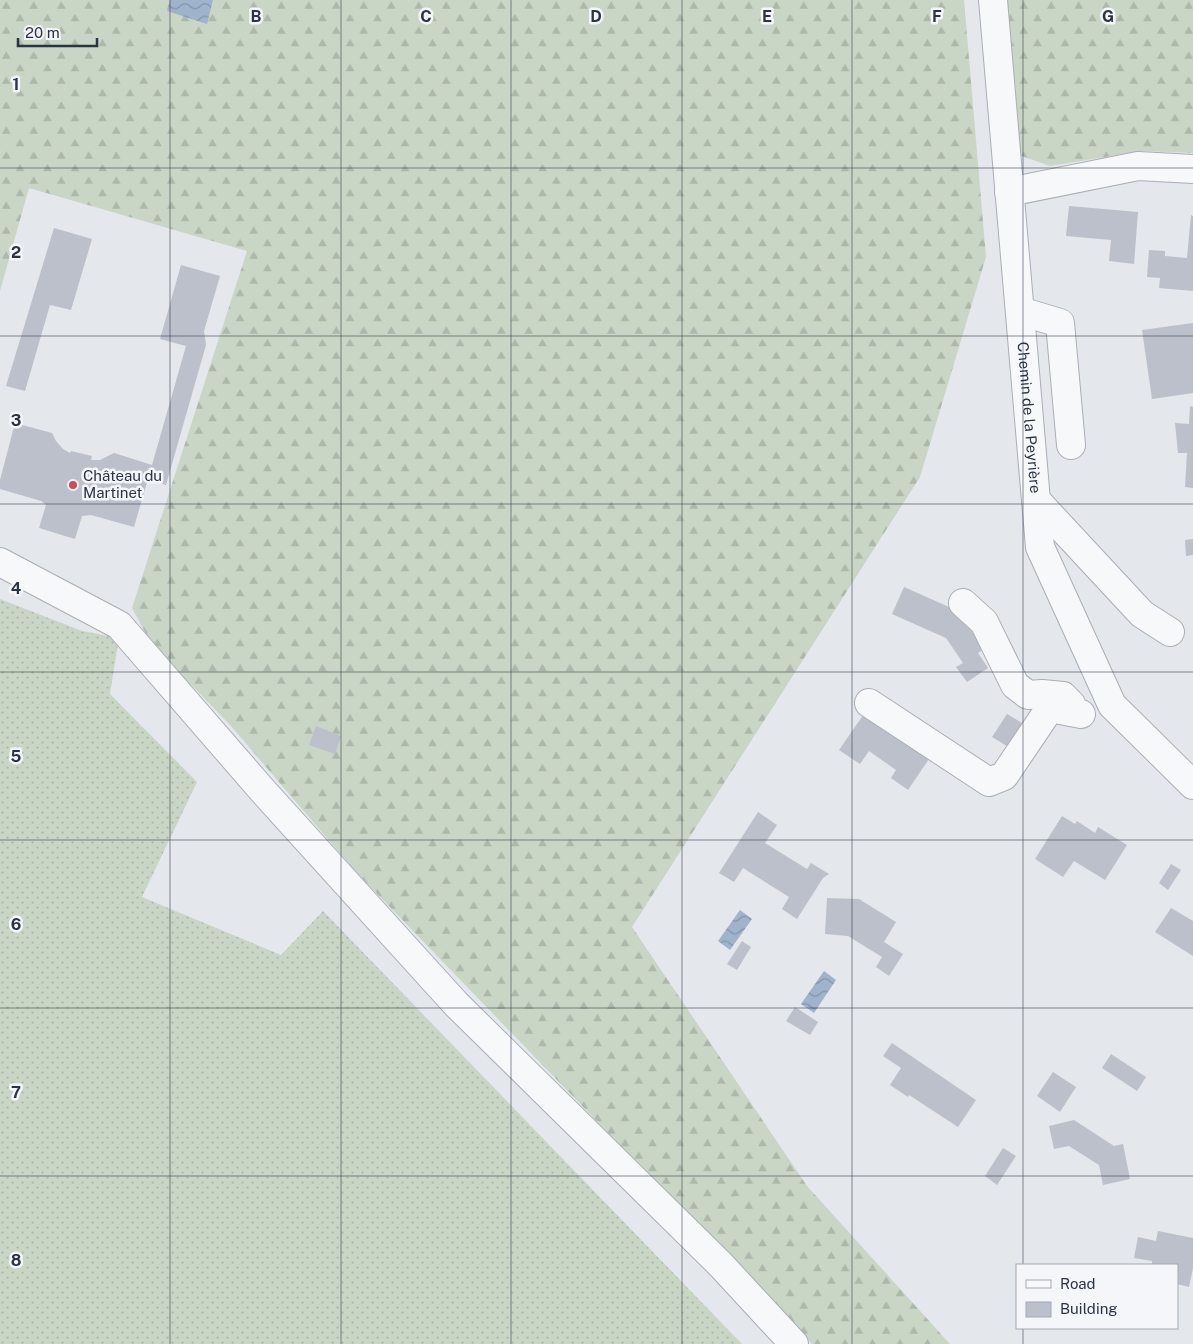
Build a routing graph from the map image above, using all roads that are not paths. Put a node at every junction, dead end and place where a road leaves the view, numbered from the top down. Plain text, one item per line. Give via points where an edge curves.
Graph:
1 (993, 0) edge
2 (1193, 169) edge
3 (1010, 192) junction
4 (1020, 312) junction
5 (1071, 445) dead end
6 (1036, 500) junction
7 (0, 562) edge
8 (963, 603) dead end
9 (1170, 632) dead end
10 (869, 704) dead end
11 (1193, 785) edge
12 (794, 1344) edge

1 - 3 street, Chemin de la Peyrière
2 - 3 street via 1138,166
3 - 4 street, Chemin de la Peyrière
4 - 5 street via 1060,323
4 - 6 street, Chemin de la Peyrière
6 - 9 street via 1142,614
6 - 11 street, Chemin de la Peyrière via 1040,547 1112,705
7 - 12 street via 119,624 263,791 456,1004 721,1265
8 - 10 street via 984,622 1015,685 1028,696 1063,696 1081,714 1050,708 1004,776 988,782

